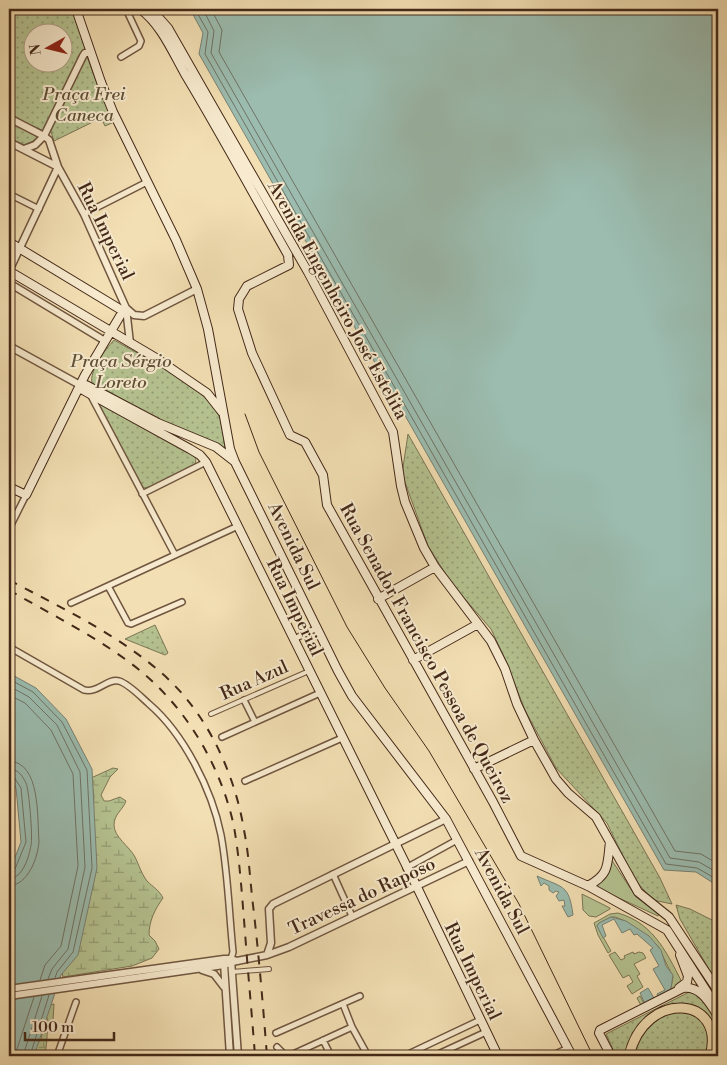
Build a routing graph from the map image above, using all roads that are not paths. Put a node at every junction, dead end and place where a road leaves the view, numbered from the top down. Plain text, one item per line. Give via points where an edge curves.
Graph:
1 (76, 9) edge
2 (126, 9) edge
3 (140, 9) edge
4 (151, 9) edge
5 (86, 54) junction
6 (121, 56) dead end
7 (209, 106) junction
8 (9, 118) edge
9 (44, 136) junction
10 (9, 142) edge
11 (24, 149) junction
12 (58, 167) junction
13 (147, 182) junction
14 (9, 194) edge
15 (39, 209) junction
16 (84, 214) junction
17 (9, 242) edge
18 (19, 249) junction
19 (289, 265) junction
20 (9, 271) edge
21 (308, 272) junction
22 (9, 283) edge
23 (197, 290) junction
24 (125, 310) junction
25 (112, 332) junction
26 (105, 341) junction
27 (130, 343) junction
28 (9, 346) edge
29 (80, 385) junction
30 (90, 392) junction
31 (73, 399) junction
32 (225, 415) junction
33 (206, 462) junction
34 (235, 462) junction
35 (9, 487) edge
36 (26, 494) junction
37 (142, 494) junction
38 (238, 526) junction
39 (9, 529) edge
40 (175, 555) junction
41 (435, 567) junction
42 (108, 586) junction
43 (378, 599) junction
44 (182, 602) dead end
45 (71, 603) dead end
46 (478, 624) junction
47 (316, 628) junction
48 (294, 639) junction
49 (9, 648) edge
50 (413, 660) junction
51 (309, 671) junction
52 (320, 693) junction
53 (244, 700) junction
54 (210, 714) dead end
55 (254, 722) junction
56 (222, 737) dead end
57 (342, 738) junction
58 (534, 740) junction
59 (474, 769) junction
60 (244, 781) dead end
61 (446, 819) junction
62 (457, 840) junction
63 (610, 842) junction
64 (394, 845) junction
65 (469, 861) junction
66 (406, 868) junction
67 (333, 874) junction
68 (588, 886) junction
69 (416, 887) junction
70 (352, 916) junction
71 (679, 948) junction
72 (268, 956) junction
73 (229, 961) junction
74 (175, 968) junction
75 (269, 969) dead end
76 (188, 970) junction
77 (232, 972) junction
78 (9, 989) edge
79 (225, 989) junction
80 (718, 991) edge
81 (669, 995) junction
82 (9, 996) edge
83 (360, 996) dead end
84 (76, 1002) dead end
85 (343, 1004) junction
86 (718, 1009) edge
87 (718, 1016) edge
88 (480, 1020) junction
89 (352, 1027) junction
90 (486, 1032) junction
91 (276, 1033) dead end
92 (323, 1040) junction
93 (277, 1047) dead end
94 (305, 1048) junction
95 (568, 1048) junction
96 (57, 1056) edge
97 (230, 1056) edge
98 (238, 1056) edge
99 (306, 1056) edge
100 (331, 1056) edge
101 (368, 1056) edge
102 (404, 1056) edge
103 (434, 1056) edge
104 (498, 1056) edge
105 (551, 1056) edge
106 (572, 1056) edge
107 (610, 1056) edge
108 (629, 1056) edge
109 (710, 1056) edge

1 - 5 main road, Avenida Sul via 87,44
2 - 6 street via 141,41 139,46
3 - 7 main road via 160,32
4 - 7 main road via 168,28
5 - 9 street
5 - 13 main road, Avenida Sul
7 - 19 main road, Avenida Engenheiro José Estelita via 288,255
7 - 21 main road, Avenida Engenheiro José Estelita
8 - 9 street
9 - 11 street via 35,145
9 - 12 street, Rua Imperial via 49,140
10 - 11 street
11 - 12 street
12 - 15 street
12 - 16 street, Rua Imperial
13 - 16 street
13 - 23 main road, Avenida Sul
14 - 15 street
15 - 18 street
16 - 24 street, Rua Imperial
17 - 18 main road
18 - 20 street
18 - 24 main road
19 - 21 main road via 299,265
19 - 43 main road, Rua Senador Francisco Pessoa de Queiroz via 247,286 239,299 238,309 252,353 290,435 305,442 315,459 323,475 327,505
20 - 25 main road
21 - 41 main road, Avenida Engenheiro José Estelita via 393,432 405,502
22 - 26 street
23 - 24 street via 144,316
23 - 32 main road, Avenida Sul
24 - 25 main road
24 - 27 street, Rua Imperial
25 - 26 main road
25 - 27 main road
26 - 29 main road
27 - 32 main road via 207,393
28 - 29 street
29 - 30 main road, Rua Imperial via 86,386
29 - 31 main road
30 - 31 main road
30 - 33 main road, Rua Imperial via 190,448
30 - 34 main road, Rua Imperial via 216,447
30 - 37 street
31 - 36 main road
32 - 34 main road, Avenida Sul
33 - 37 street
33 - 38 main road, Rua Imperial
34 - 47 main road, Avenida Sul
35 - 36 main road
36 - 39 street
37 - 40 street
38 - 40 street
38 - 48 main road, Rua Imperial
40 - 42 street
41 - 43 main road
41 - 46 main road, Avenida Engenheiro José Estelita
42 - 44 street via 131,624
42 - 45 street
43 - 50 main road, Rua Senador Francisco Pessoa de Queiroz
46 - 50 main road
46 - 58 main road, Avenida Engenheiro José Estelita via 505,669
47 - 48 street
47 - 61 main road, Avenida Sul via 352,696
48 - 51 main road, Rua Imperial
49 - 73 street via 84,690 93,691 112,681 121,682 156,710 172,729 198,772 217,821 233,952
50 - 59 main road, Rua Senador Francisco Pessoa de Queiroz
51 - 52 main road, Rua Imperial
51 - 53 street, Rua Azul
52 - 55 street
52 - 57 main road, Rua Imperial
53 - 54 street, Rua Azul
53 - 55 street
55 - 56 street
57 - 60 street
57 - 64 main road, Rua Imperial
58 - 59 main road
58 - 63 main road, Avenida Engenheiro José Estelita via 556,779 596,817
59 - 68 main road, Rua Senador Francisco Pessoa de Queiroz via 521,856
61 - 62 main road, Avenida Sul
61 - 64 street
62 - 65 main road, Avenida Sul
62 - 66 street
63 - 68 main road via 606,869 600,879
63 - 80 main road, Avenida Engenheiro José Estelita via 638,892 669,917
64 - 66 main road, Rua Imperial
64 - 67 street
65 - 69 street, Travessa do Raposo
65 - 95 main road, Avenida Sul
66 - 69 main road, Rua Imperial
67 - 70 street
67 - 72 street via 270,907 272,943
68 - 71 main road, Rua Senador Francisco Pessoa de Queiroz via 667,930
69 - 70 street, Travessa do Raposo
69 - 88 main road, Rua Imperial
70 - 72 street, Travessa do Raposo
71 - 81 main road via 687,982
71 - 86 main road, Rua Senador Francisco Pessoa de Queiroz
72 - 73 street, Travessa do Raposo
73 - 74 street
73 - 76 street
73 - 77 street
73 - 79 street
74 - 76 street
74 - 78 street
74 - 82 street
75 - 77 street
76 - 79 street via 210,972 217,976
77 - 98 street
79 - 97 street
81 - 87 main road via 683,988 694,988
81 - 107 main road via 600,1030
83 - 85 street
84 - 96 street
85 - 89 street
85 - 91 street
88 - 90 main road, Rua Imperial
88 - 102 street
89 - 92 street
89 - 101 street
90 - 103 street
90 - 104 main road, Rua Imperial
92 - 94 street
92 - 100 street
93 - 94 street via 288,1056
94 - 99 street
95 - 105 street
95 - 106 main road, Avenida Sul
108 - 109 highway via 646,1024 662,1011 682,1007 702,1015 710,1025

